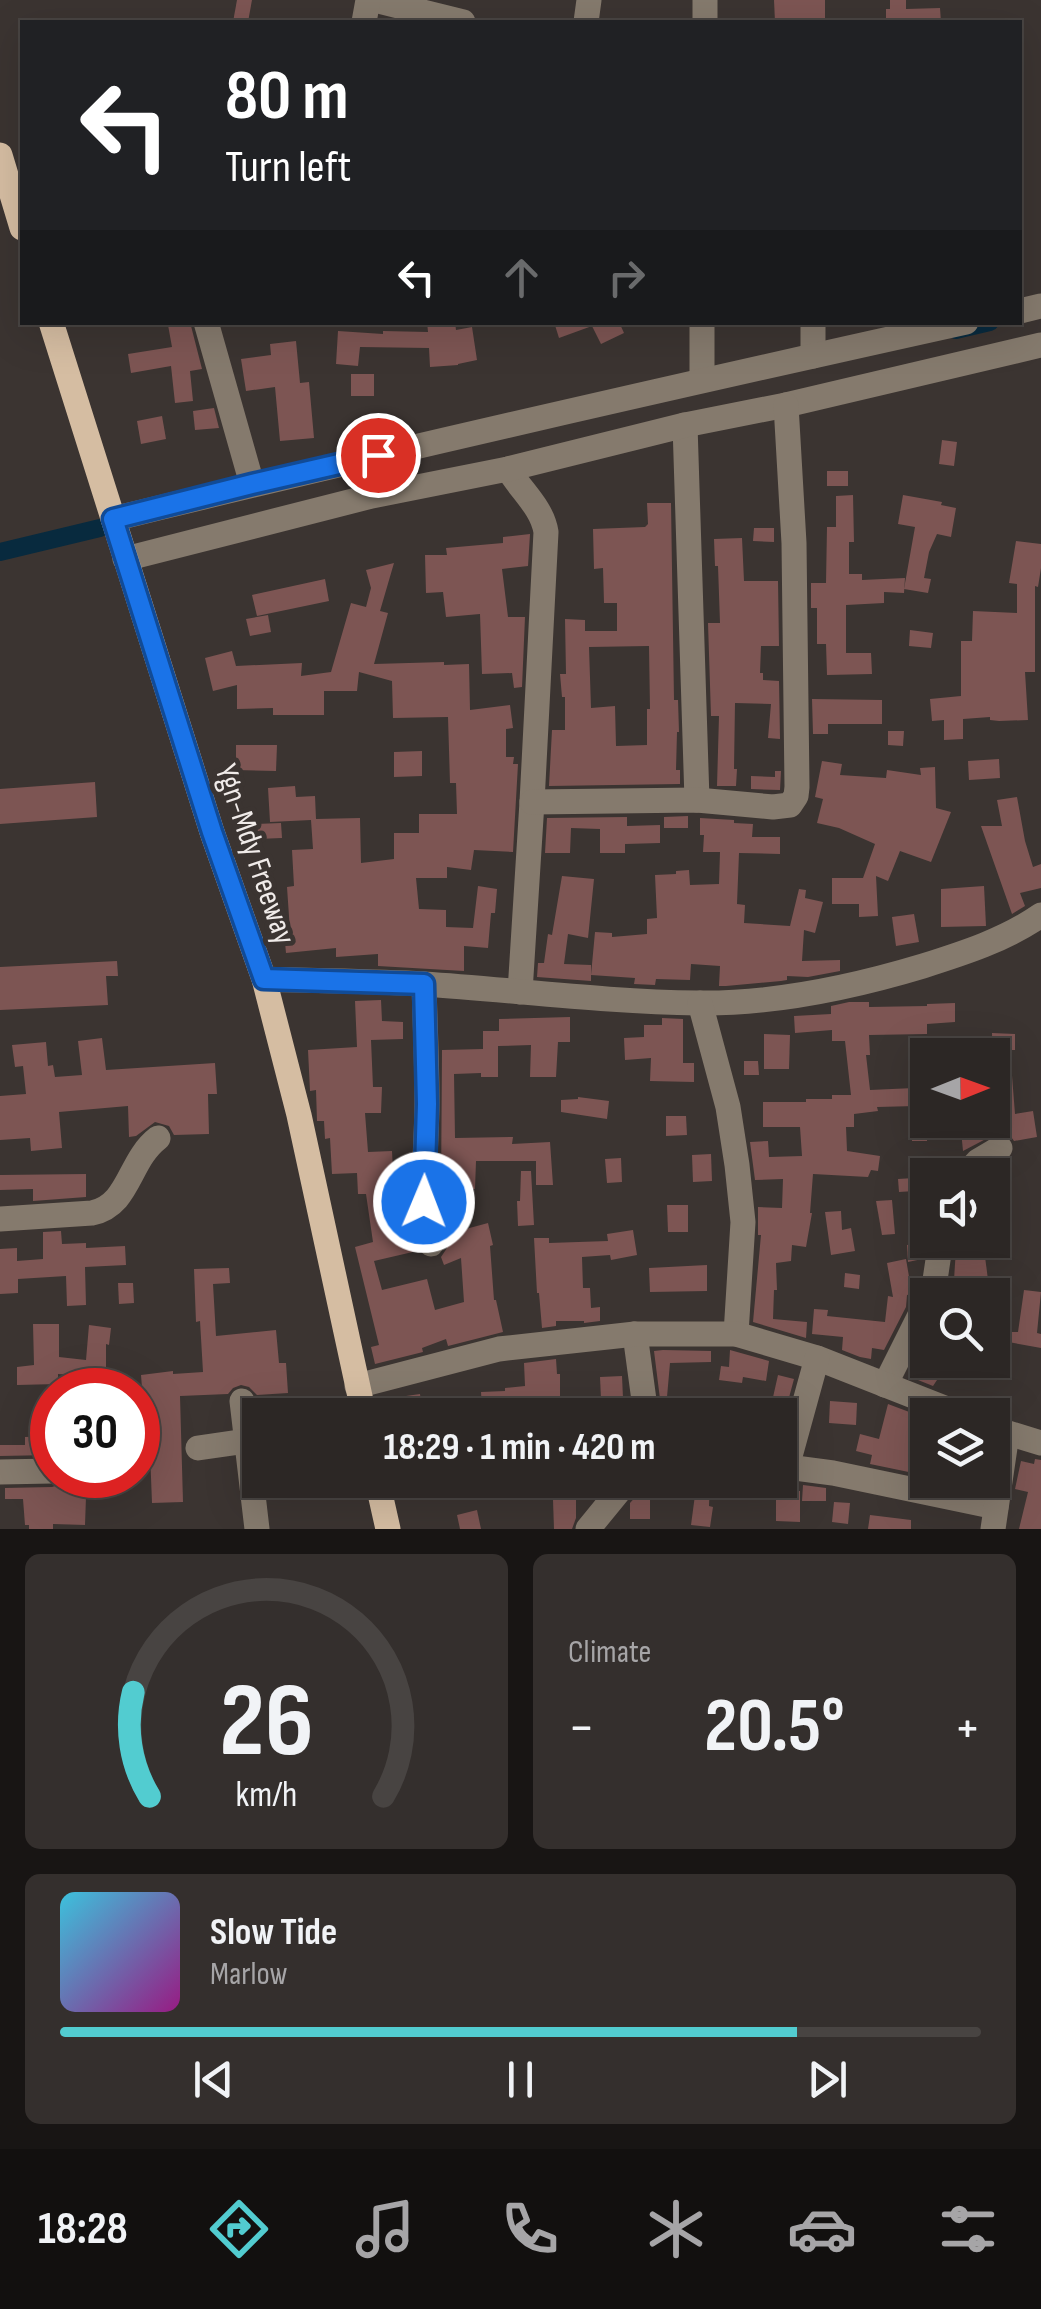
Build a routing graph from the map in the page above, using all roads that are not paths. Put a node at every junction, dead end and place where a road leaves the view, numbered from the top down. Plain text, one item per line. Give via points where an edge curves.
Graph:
1 (371, 0) edge
2 (455, 20) edge
3 (0, 155) edge
4 (20, 221) edge
5 (52, 325) edge
6 (207, 325) edge
7 (702, 325) edge
8 (814, 325) edge
9 (952, 325) edge
10 (1041, 345) edge
11 (812, 356) junction
12 (702, 380) junction
13 (786, 406) junction
14 (685, 425) junction
15 (508, 469) junction
16 (252, 484) junction
17 (113, 519) junction
18 (125, 559) junction
19 (696, 800) junction
20 (532, 802) junction
21 (1041, 915) edge
22 (264, 979) junction
23 (424, 984) junction
24 (520, 992) junction
25 (700, 1004) junction
26 (158, 1138) dead end
27 (1000, 1148) dead end
28 (983, 1158) edge
29 (0, 1218) edge
30 (431, 1244) dead end
31 (910, 1333) edge
32 (635, 1334) junction
33 (736, 1334) junction
34 (817, 1358) junction
35 (884, 1385) junction
36 (357, 1386) junction
37 (360, 1398) edge
38 (644, 1398) edge
39 (918, 1398) edge
40 (797, 1422) edge
41 (1010, 1434) edge
42 (242, 1442) edge
43 (1041, 1443) edge
44 (198, 1448) dead end
45 (797, 1468) edge
46 (30, 1471) edge
47 (0, 1472) edge
48 (256, 1498) edge
49 (381, 1498) edge
50 (613, 1498) edge
51 (995, 1518) edge
52 (257, 1529) edge
53 (388, 1529) edge
54 (588, 1529) edge

1 - 2 street
3 - 4 main road
5 - 17 main road, Ygn-Mdy Freeway
6 - 16 street
7 - 12 street
8 - 11 street
9 - 11 street
10 - 13 street
11 - 12 street
12 - 16 street
13 - 14 street
13 - 19 street via 796,796 790,805 773,807
14 - 15 street
14 - 19 street
15 - 18 street
15 - 20 street via 544,518 546,532
16 - 17 street
17 - 18 main road, Ygn-Mdy Freeway
18 - 22 main road, Ygn-Mdy Freeway
19 - 20 street
20 - 24 street
21 - 25 street via 1018,932 880,979
22 - 23 street
22 - 36 main road, Ygn-Mdy Freeway
23 - 24 street
23 - 30 street via 424,1202
24 - 25 street
25 - 33 street via 737,1165 742,1222
26 - 29 street via 106,1210
27 - 28 street
31 - 35 street
32 - 33 street
32 - 36 street via 499,1349
32 - 38 street
33 - 34 street
34 - 35 street
34 - 40 street
35 - 39 street
36 - 37 main road, Ygn-Mdy Freeway
41 - 43 street
42 - 44 street
45 - 51 street
46 - 47 street
48 - 52 street
49 - 53 main road
50 - 54 street

